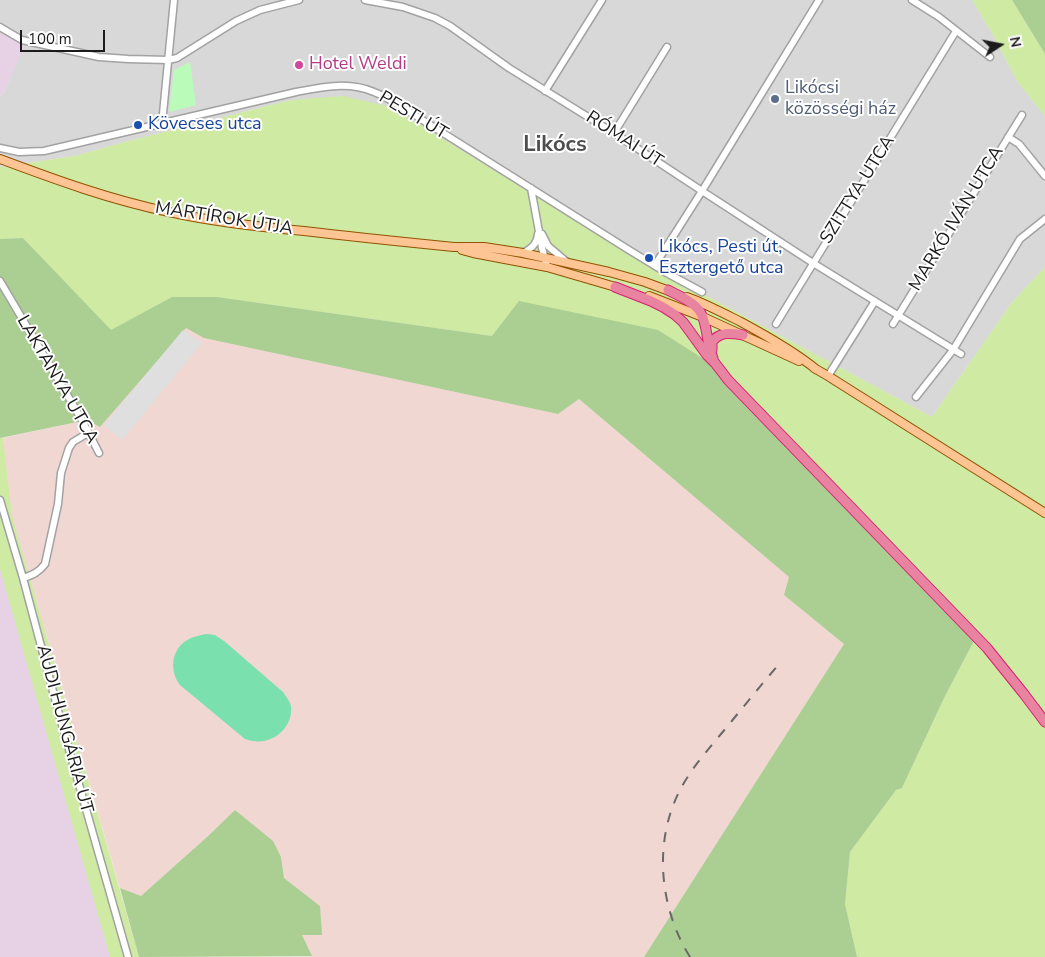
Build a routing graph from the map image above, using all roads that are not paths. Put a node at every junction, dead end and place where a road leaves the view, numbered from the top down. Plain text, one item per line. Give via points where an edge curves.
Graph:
1 (174, 0) edge
2 (299, 0) edge
3 (365, 0) edge
4 (602, 0) edge
5 (819, 0) edge
6 (912, 0) edge
7 (0, 27) edge
8 (956, 31) junction
9 (667, 47) dead end
10 (990, 57) dead end
11 (168, 60) junction
12 (545, 91) junction
13 (1022, 115) dead end
14 (162, 124) junction
15 (614, 132) junction
16 (1008, 137) junction
17 (0, 148) edge
18 (0, 159) edge
19 (1045, 176) edge
20 (531, 188) junction
21 (702, 191) junction
22 (1045, 219) edge
23 (538, 226) junction
24 (454, 247) junction
25 (523, 253) junction
26 (544, 258) junction
27 (568, 263) junction
28 (813, 263) junction
29 (655, 265) junction
30 (547, 267) junction
31 (0, 281) edge
32 (615, 286) junction
33 (668, 290) junction
34 (702, 292) dead end
35 (875, 301) junction
36 (899, 315) junction
37 (703, 317) junction
38 (776, 324) dead end
39 (893, 324) dead end
40 (743, 335) junction
41 (953, 350) junction
42 (961, 354) dead end
43 (715, 363) junction
44 (817, 370) junction
45 (828, 376) junction
46 (916, 397) dead end
47 (88, 433) junction
48 (99, 453) dead end
49 (0, 500) edge
50 (1045, 514) edge
51 (23, 578) junction
52 (1045, 722) edge
53 (128, 957) edge

1 - 11 street
2 - 11 street via 260,10 177,58
3 - 12 street, RÓMAI ÚT via 403,7 435,18
4 - 12 street
5 - 21 street
6 - 8 street
7 - 11 street via 22,40 72,52 128,60
8 - 10 street
8 - 28 street, SZITTYA UTCA
9 - 15 street
11 - 14 street
12 - 15 street, RÓMAI ÚT
13 - 16 street, MARKÓ IVÁN UTCA
14 - 17 street, PESTI ÚT via 44,152
14 - 20 street, PESTI ÚT via 324,86 362,88 399,105
15 - 21 street, RÓMAI ÚT
16 - 19 street
16 - 36 street, MARKÓ IVÁN UTCA
18 - 24 main road, MÁRTÍROK ÚTJA via 101,195 201,219
20 - 23 street
20 - 29 street, PESTI ÚT
21 - 28 street, RÓMAI ÚT
21 - 29 street
22 - 41 street via 1020,239
23 - 25 street via 536,243
23 - 26 street
23 - 27 street via 548,246
24 - 25 main road via 484,247
24 - 30 main road
25 - 26 main road
26 - 27 main road
26 - 30 street
27 - 33 main road
28 - 35 street, RÓMAI ÚT
28 - 38 street, SZITTYA UTCA
29 - 34 street, PESTI ÚT
30 - 32 main road
31 - 47 street, LAKTANYA UTCA
32 - 37 main road
32 - 43 highway via 674,314
33 - 37 highway via 696,306
33 - 44 main road via 743,323
35 - 36 street, RÓMAI ÚT
35 - 45 street
36 - 39 street, MARKÓ IVÁN UTCA
36 - 41 street, RÓMAI ÚT
37 - 40 main road
37 - 43 highway
40 - 43 highway via 728,333 714,339
40 - 44 main road
41 - 42 street, RÓMAI ÚT
41 - 46 street
43 - 52 highway via 987,648
44 - 45 main road
45 - 50 main road
47 - 48 street, LAKTANYA UTCA
47 - 51 street via 69,448 45,564 41,570
49 - 51 street, AUDI HUNGÁRIA ÚT
51 - 53 street, AUDI HUNGÁRIA ÚT

